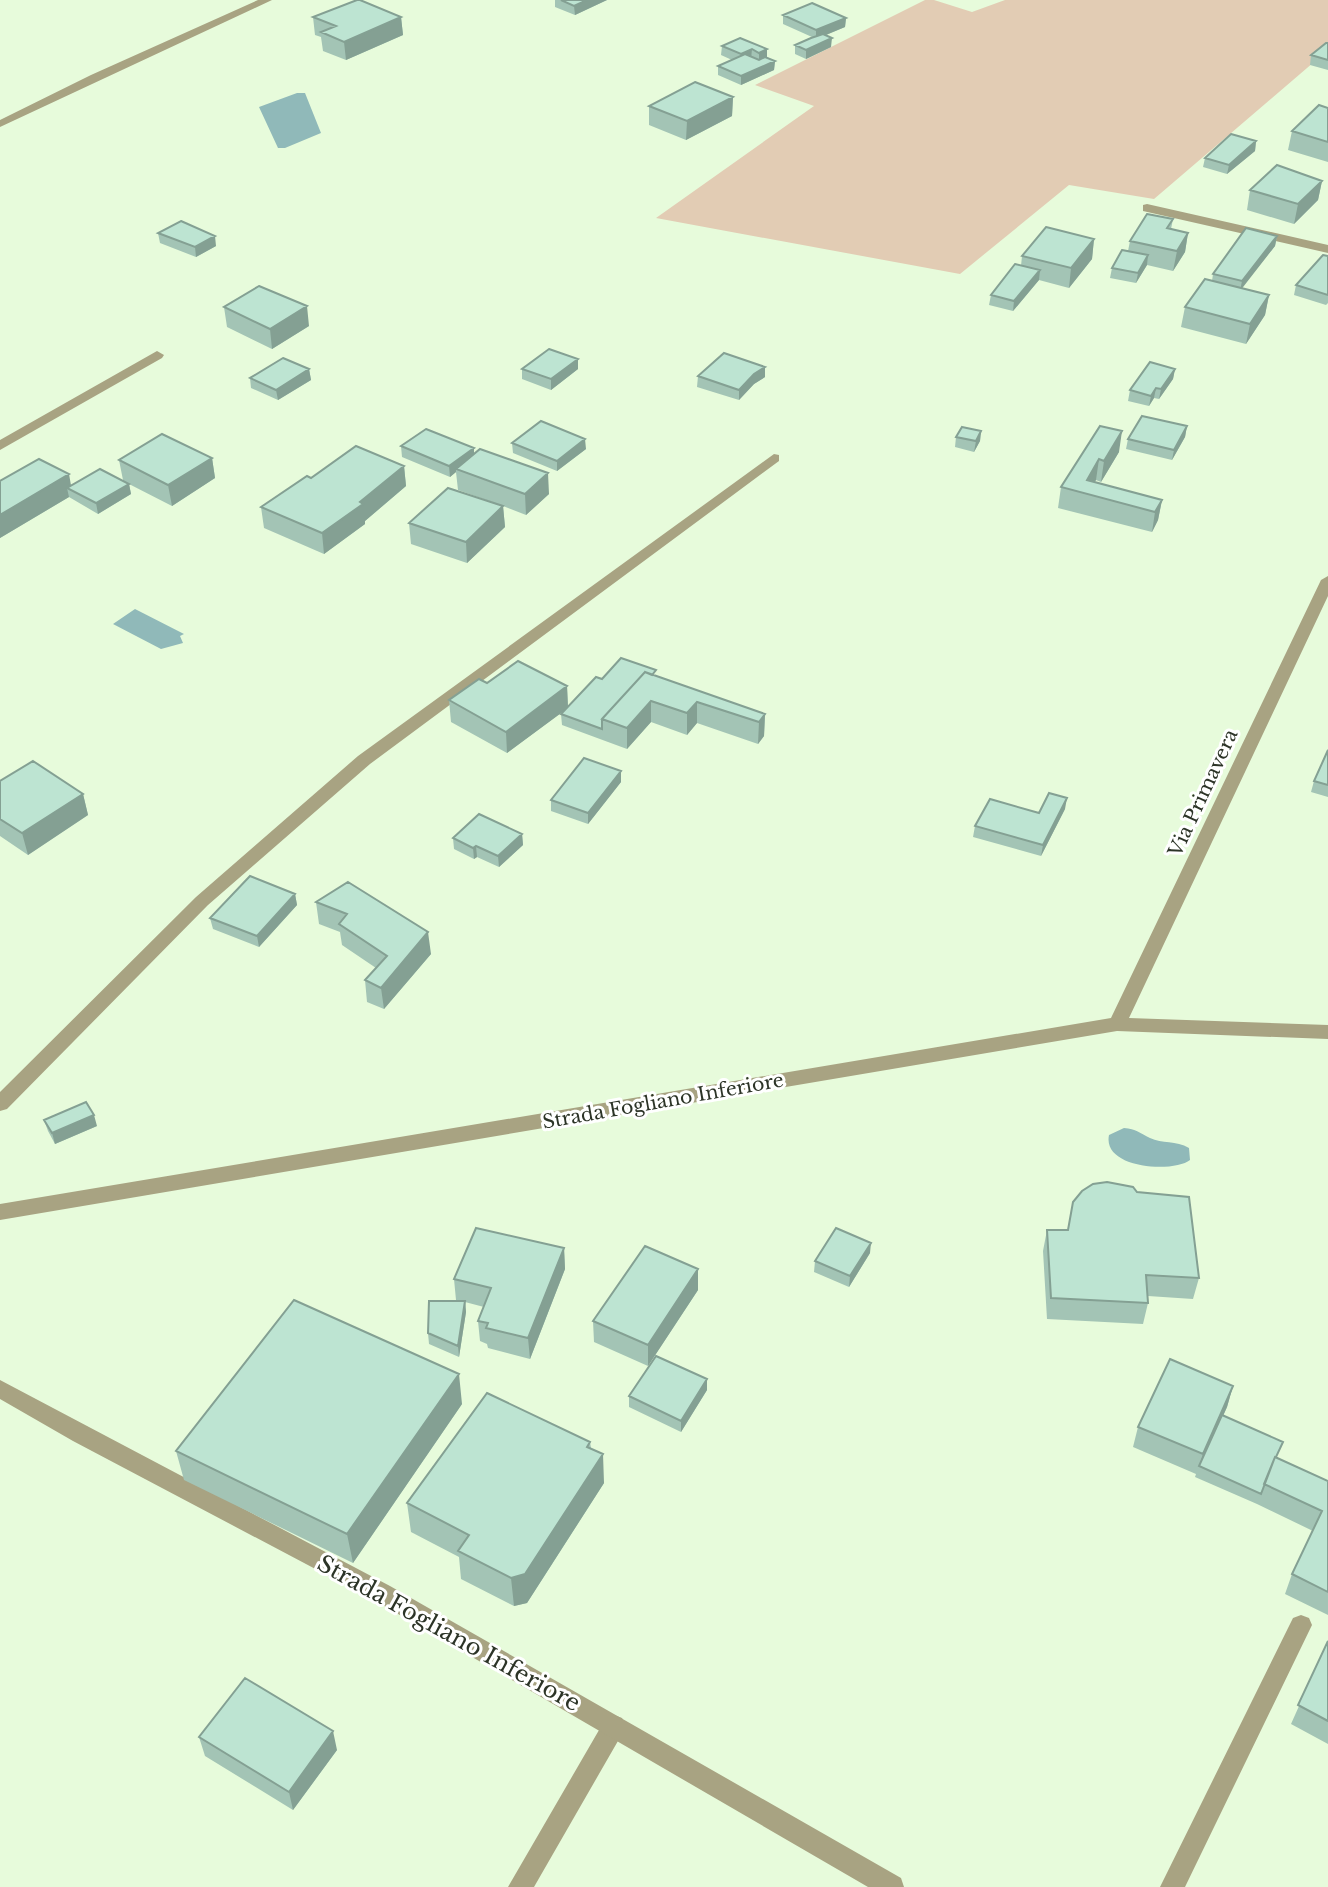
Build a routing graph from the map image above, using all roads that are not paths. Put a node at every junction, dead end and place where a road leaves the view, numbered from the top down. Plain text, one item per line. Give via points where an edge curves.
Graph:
1 (267, 0) edge
2 (0, 124) edge
3 (1147, 208) dead end
4 (1328, 249) edge
5 (157, 355) dead end
6 (0, 446) edge
7 (774, 458) dead end
8 (1328, 580) edge
9 (1117, 1024) junction
10 (1328, 1032) edge
11 (0, 1104) edge
12 (0, 1212) edge
13 (0, 1388) edge
14 (1301, 1625) dead end
15 (614, 1726) junction
16 (520, 1887) edge
17 (892, 1887) edge
18 (1172, 1887) edge

1 - 2 street
3 - 4 street
5 - 6 street
7 - 11 street via 364,760 202,901
8 - 9 street, Via Primavera
9 - 10 street, Strada Fogliano Inferiore
9 - 12 street, Strada Fogliano Inferiore
13 - 15 street, Strada Fogliano Inferiore via 79,1435 382,1593
14 - 18 street
15 - 16 street
15 - 17 street, Strada Fogliano Inferiore

